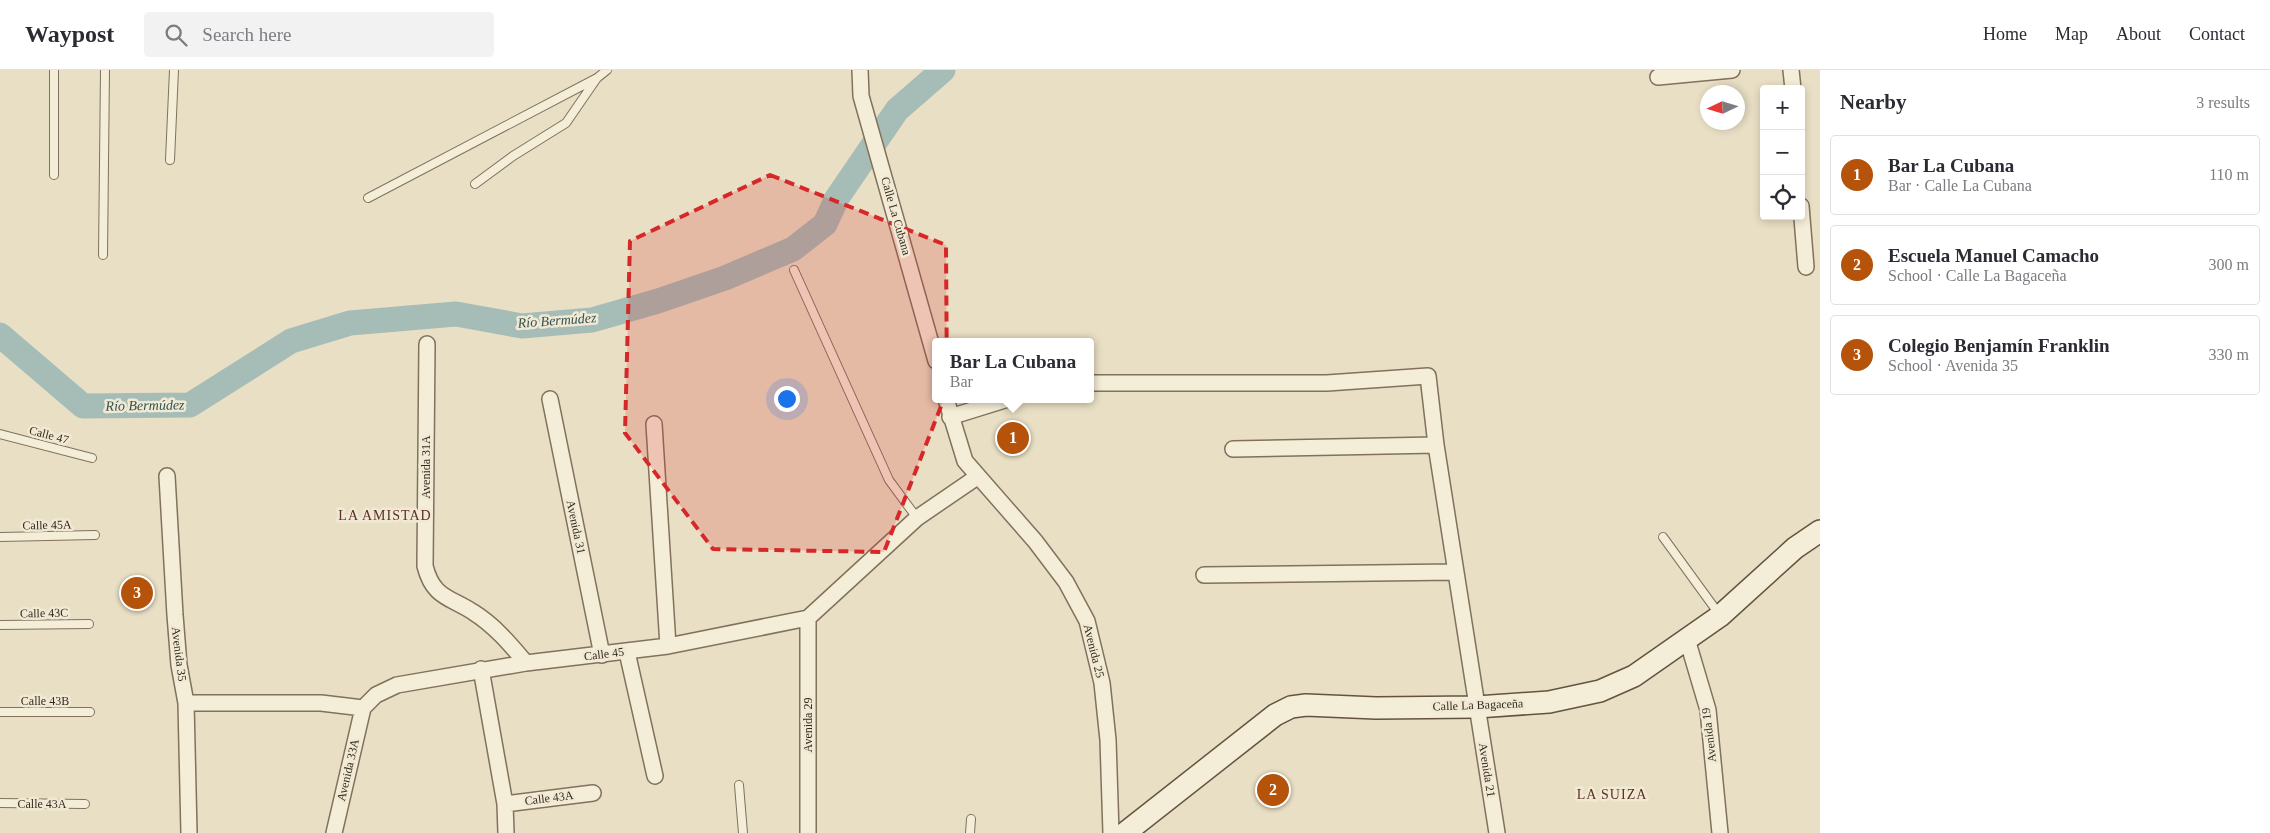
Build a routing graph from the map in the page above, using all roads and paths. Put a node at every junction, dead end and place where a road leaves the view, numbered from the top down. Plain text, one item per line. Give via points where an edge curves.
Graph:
1 (54, 70) edge
2 (105, 70) edge
3 (174, 70) edge
4 (607, 70) edge
5 (860, 70) edge
6 (1732, 70) edge
7 (1791, 70) edge
8 (1658, 77) dead end
9 (597, 78) junction
10 (1792, 85) edge
11 (170, 160) dead end
12 (54, 175) dead end
13 (475, 184) dead end
14 (368, 198) dead end
15 (1802, 220) edge
16 (103, 256) dead end
17 (1806, 267) dead end
18 (794, 270) dead end
19 (427, 344) dead end
20 (932, 348) edge
21 (1094, 383) edge
22 (550, 399) dead end
23 (947, 403) edge
24 (995, 403) edge
25 (950, 417) junction
26 (654, 424) dead end
27 (0, 434) edge
28 (1436, 445) junction
29 (1233, 449) dead end
30 (92, 458) dead end
31 (167, 476) dead end
32 (978, 477) junction
33 (917, 518) junction
34 (1820, 531) edge
35 (95, 535) dead end
36 (0, 537) edge
37 (1663, 537) dead end
38 (1456, 572) junction
39 (1204, 574) dead end
40 (1720, 616) junction
41 (808, 618) junction
42 (89, 624) dead end
43 (0, 625) edge
44 (1687, 639) junction
45 (668, 646) junction
46 (627, 652) junction
47 (602, 655) junction
48 (526, 663) junction
49 (481, 670) junction
50 (186, 703) junction
51 (1477, 706) junction
52 (363, 708) junction
53 (0, 712) edge
54 (90, 712) dead end
55 (655, 776) dead end
56 (739, 785) dead end
57 (593, 793) dead end
58 (0, 804) edge
59 (85, 804) dead end
60 (505, 804) junction
61 (970, 819) dead end
62 (189, 833) edge
63 (334, 833) edge
64 (506, 833) edge
65 (743, 833) edge
66 (808, 833) edge
67 (970, 833) edge
68 (1111, 833) edge
69 (1125, 833) edge
70 (1497, 833) edge
71 (1720, 833) edge

1 - 12 lane
2 - 16 lane
3 - 11 lane
4 - 9 lane
5 - 20 street, Calle La Cubana via 861,96
6 - 8 street
7 - 10 street
9 - 13 lane via 566,123
9 - 14 lane
15 - 17 street
18 - 33 lane via 889,480
19 - 48 street, Avenida 31A via 428,579 435,590 473,612 505,638
21 - 28 street, Avenida 21 via 1326,383 1428,376
22 - 47 street, Avenida 31
23 - 25 street
24 - 25 street
25 - 32 street via 965,461
26 - 45 street
27 - 30 lane, Calle 47
28 - 29 street
28 - 38 street, Avenida 21
31 - 50 street, Avenida 35 via 179,665
32 - 33 street
32 - 68 street, Avenida 25 via 1040,547 1066,582 1087,621 1102,683 1108,740
33 - 41 street
34 - 40 street, Calle La Bagaceña via 1795,548
35 - 36 lane, Calle 45A
37 - 40 lane
38 - 39 street
38 - 51 street, Avenida 21
40 - 44 street, Calle La Bagaceña
41 - 45 street, Calle 45
41 - 66 street, Avenida 29
42 - 43 lane, Calle 43C
44 - 51 street, Calle La Bagaceña via 1634,676 1600,691 1549,702
44 - 71 street, Avenida 19 via 1708,710
45 - 46 street, Calle 45
46 - 47 street, Calle 45
46 - 55 street
47 - 48 street, Calle 45
48 - 49 street, Calle 45
49 - 52 street, Calle 45 via 397,685 376,695
49 - 60 street
50 - 52 street via 321,702
50 - 62 street, Avenida 35
51 - 69 street, Calle La Bagaceña via 1291,707 1275,715
51 - 70 street, Avenida 21
52 - 63 street, Avenida 33A
53 - 54 lane, Calle 43B
56 - 65 lane
57 - 60 street, Calle 43A
58 - 59 lane, Calle 43A
60 - 64 street
61 - 67 lane

